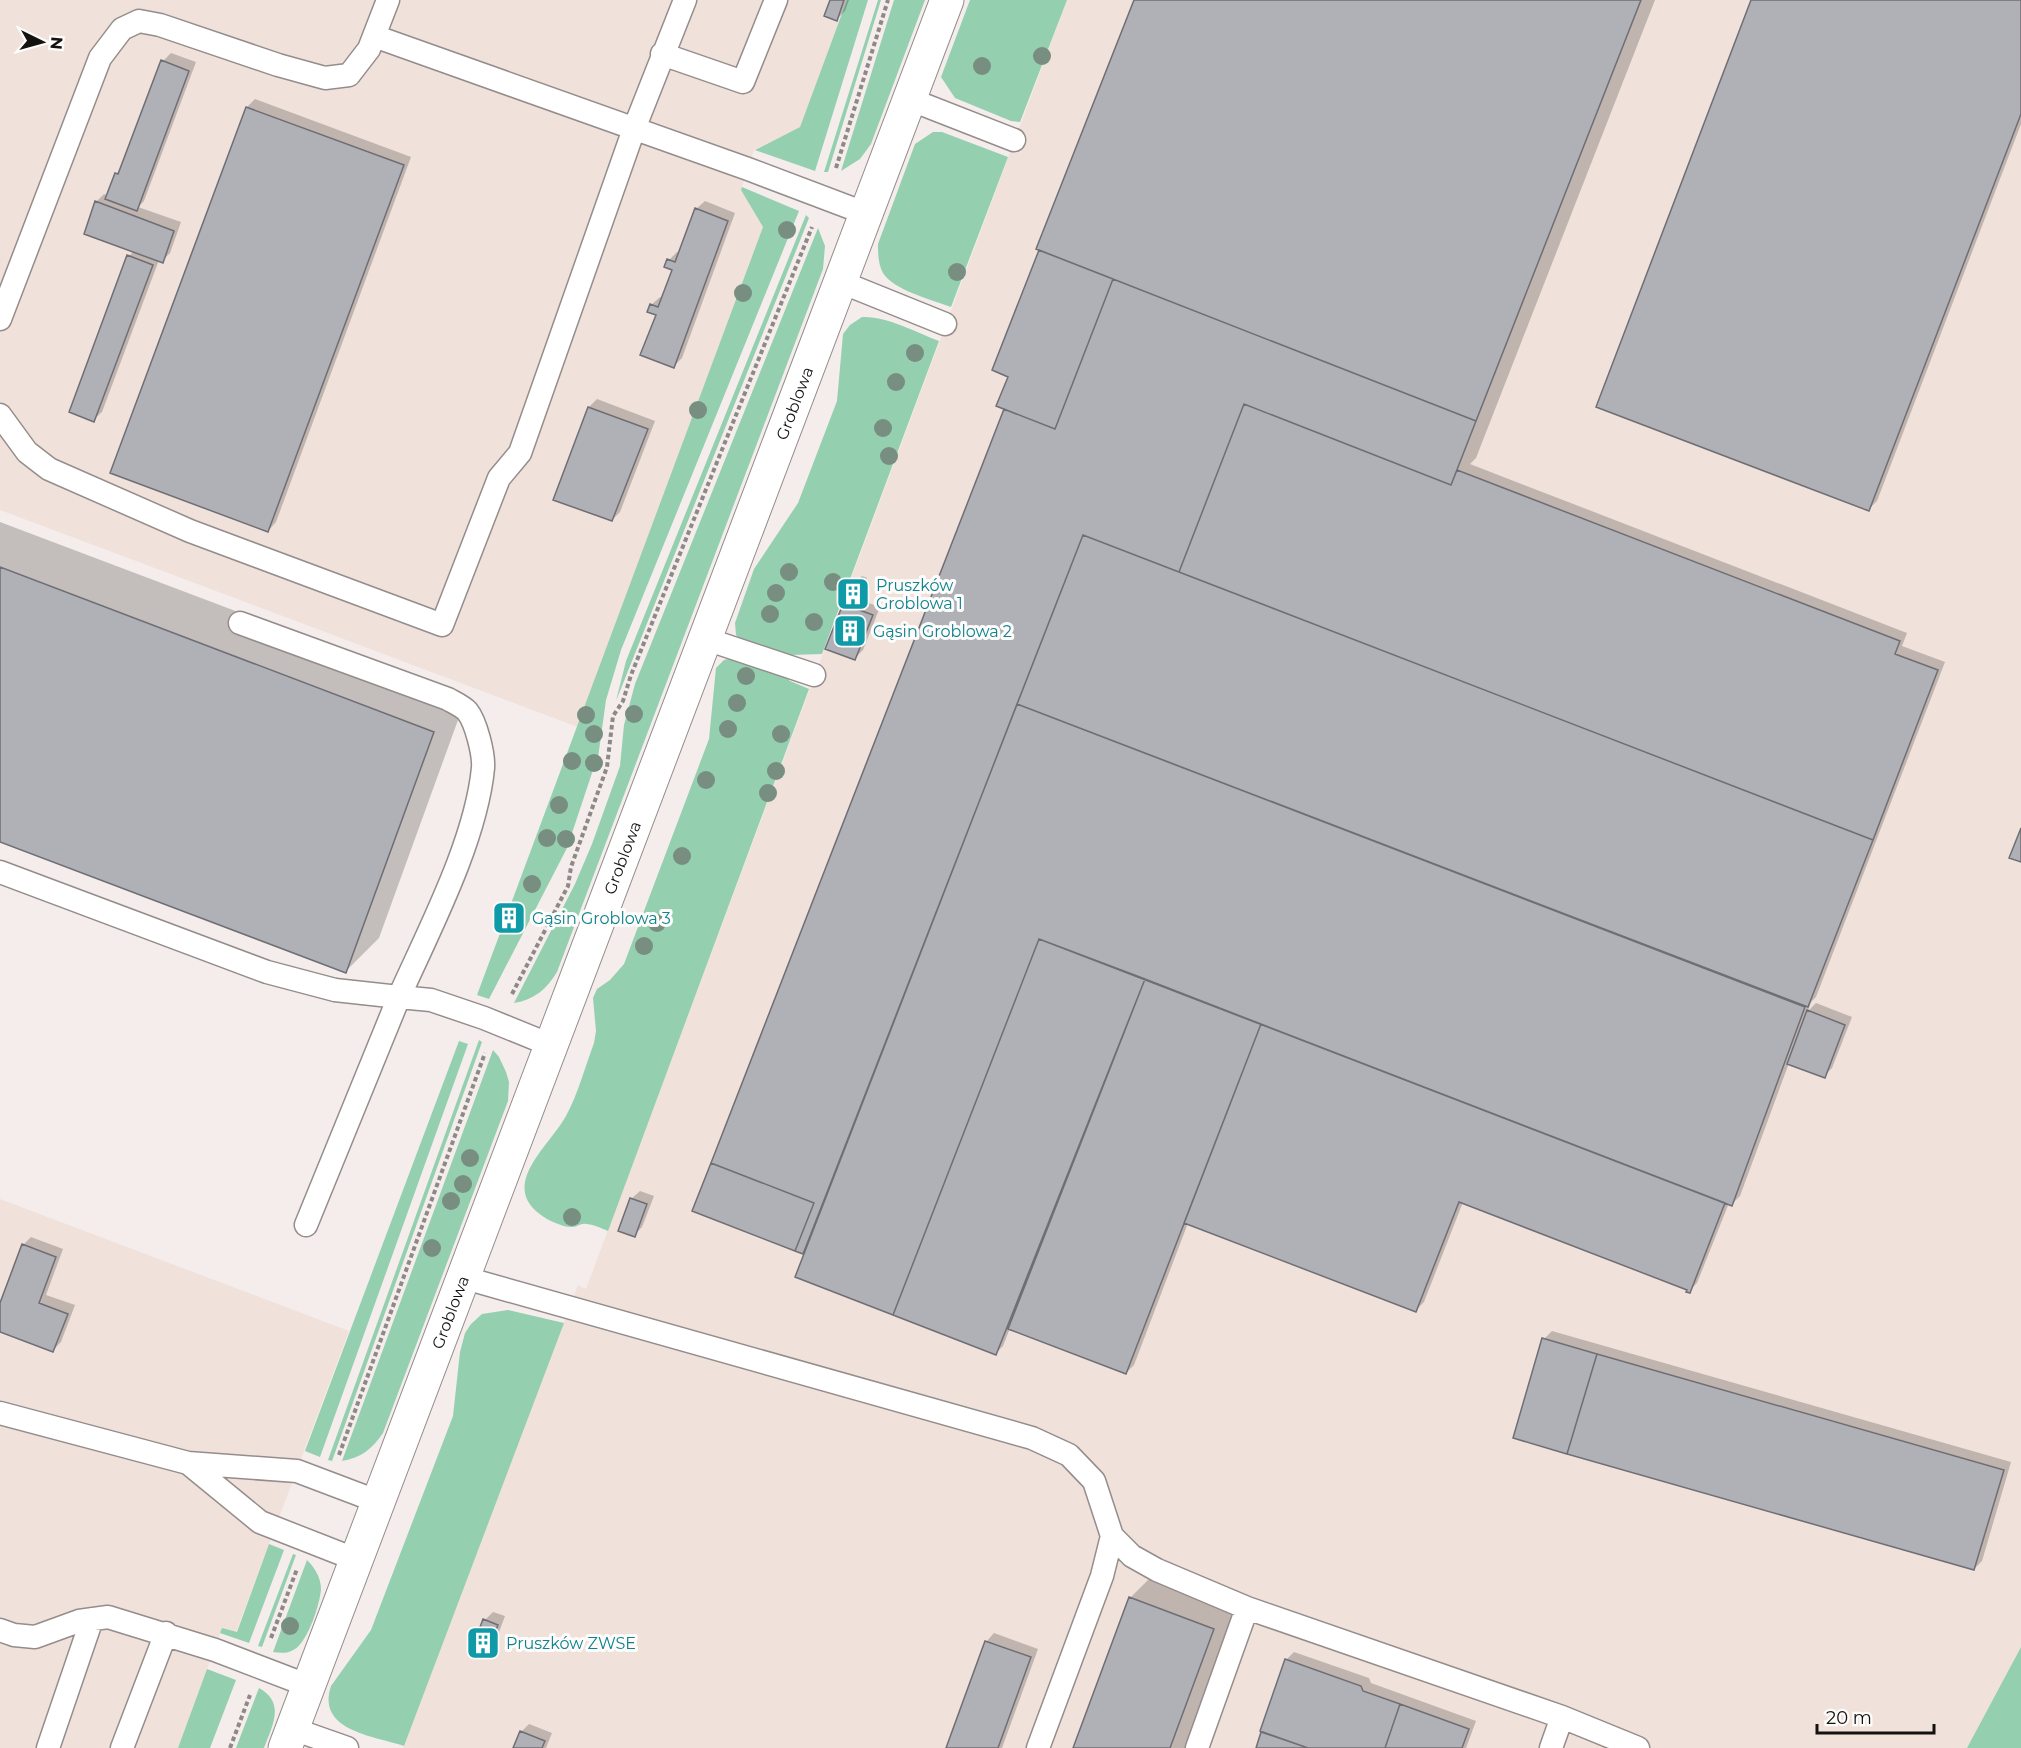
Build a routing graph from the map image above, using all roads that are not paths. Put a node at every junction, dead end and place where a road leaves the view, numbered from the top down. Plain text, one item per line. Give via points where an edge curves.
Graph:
1 (388, 0) edge
2 (685, 0) edge
3 (776, 0) edge
4 (947, 0) edge
5 (374, 36) junction
6 (662, 54) junction
7 (909, 99) junction
8 (634, 129) junction
9 (1014, 140) dead end
10 (867, 214) junction
11 (841, 282) junction
12 (0, 320) edge
13 (945, 324) dead end
14 (0, 416) edge
15 (240, 623) dead end
16 (706, 639) junction
17 (814, 675) dead end
18 (0, 872) edge
19 (399, 997) junction
20 (553, 1046) junction
21 (306, 1225) dead end
22 (465, 1278) junction
23 (0, 1413) edge
24 (188, 1463) junction
25 (379, 1502) junction
26 (1112, 1536) junction
27 (357, 1560) junction
28 (1247, 1608) junction
29 (92, 1619) junction
30 (0, 1630) edge
31 (166, 1633) junction
32 (309, 1686) junction
33 (1562, 1717) junction
34 (289, 1738) edge
35 (48, 1748) edge
36 (122, 1748) edge
37 (347, 1748) edge
38 (1038, 1748) edge
39 (1197, 1748) edge
40 (1551, 1748) edge
41 (1638, 1748) edge

1 - 5 lane
2 - 6 lane
3 - 6 lane via 744,82
4 - 7 street, Groblowa
5 - 8 lane
5 - 12 lane via 369,49 348,75 325,78 160,26 139,21 122,29 100,58
6 - 8 lane
7 - 9 lane
7 - 10 street, Groblowa
8 - 10 lane
8 - 14 lane via 520,453 499,478 442,625 190,531 49,469 27,452
10 - 11 street, Groblowa
11 - 13 lane
11 - 16 street, Groblowa
15 - 19 lane via 448,699 467,711 478,734 484,766 477,805 456,869
16 - 17 lane
16 - 20 street, Groblowa
18 - 19 lane via 267,972 334,990
19 - 20 lane via 431,1000
19 - 21 lane
20 - 22 street, Groblowa
22 - 25 street, Groblowa
22 - 26 lane via 1032,1438 1069,1455 1094,1481
23 - 24 lane
24 - 25 lane via 297,1471
24 - 27 lane via 261,1522
25 - 27 street, Groblowa
26 - 28 lane via 1132,1556 1157,1570
26 - 38 lane via 1102,1576
27 - 32 street, Groblowa
28 - 33 lane
28 - 39 lane
29 - 30 lane via 35,1637
29 - 31 lane via 108,1617
29 - 35 lane
31 - 32 lane
31 - 36 lane
32 - 34 street, Groblowa
33 - 40 lane
33 - 41 lane
34 - 37 lane

